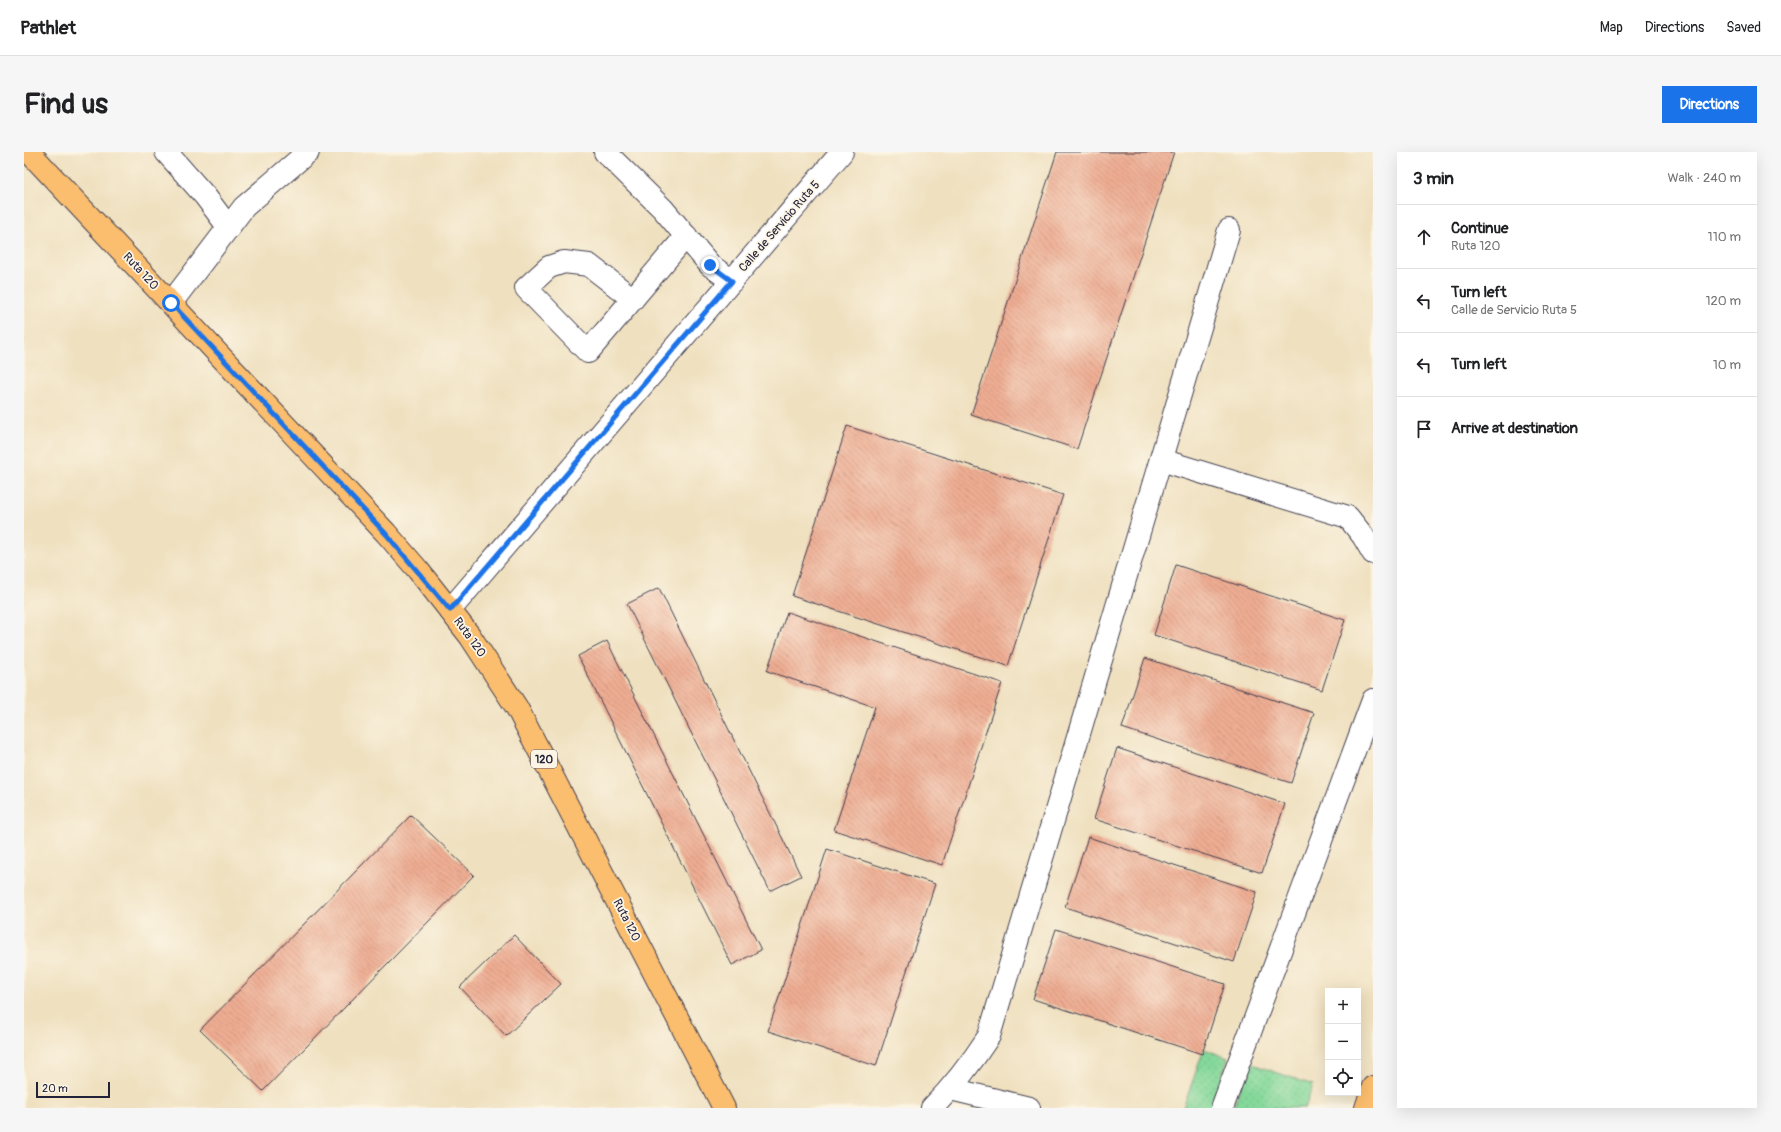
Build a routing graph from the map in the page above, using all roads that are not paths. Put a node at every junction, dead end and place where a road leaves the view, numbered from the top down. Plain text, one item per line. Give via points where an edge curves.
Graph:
1 (29, 152) edge
2 (166, 152) edge
3 (308, 152) edge
4 (605, 152) edge
5 (842, 152) edge
6 (229, 228) junction
7 (1229, 230) dead end
8 (686, 236) junction
9 (732, 281) junction
10 (633, 299) junction
11 (171, 303) junction
12 (1161, 460) junction
13 (1373, 552) edge
14 (450, 610) junction
15 (1373, 700) edge
16 (1373, 1087) edge
17 (951, 1089) junction
18 (724, 1108) edge
19 (932, 1108) edge
20 (1029, 1108) edge
21 (1222, 1108) edge
22 (1366, 1108) edge

1 - 11 main road, Ruta 120 / 120
2 - 6 street
3 - 6 street via 244,207
4 - 8 street via 663,209
5 - 9 street, Calle de Servicio Ruta 5
6 - 11 street
7 - 12 street
8 - 9 street via 710,265
8 - 10 street
9 - 14 street, Calle de Servicio Ruta 5
10 - 10 street via 588,352 526,288 549,267 564,262 589,265
11 - 14 main road, Ruta 120 / 120 via 386,534
12 - 13 street via 1348,517
12 - 17 street via 989,1036
14 - 18 main road, Ruta 120 / 120 via 490,664 517,708
15 - 21 street
16 - 22 main road
17 - 19 street
17 - 20 street

